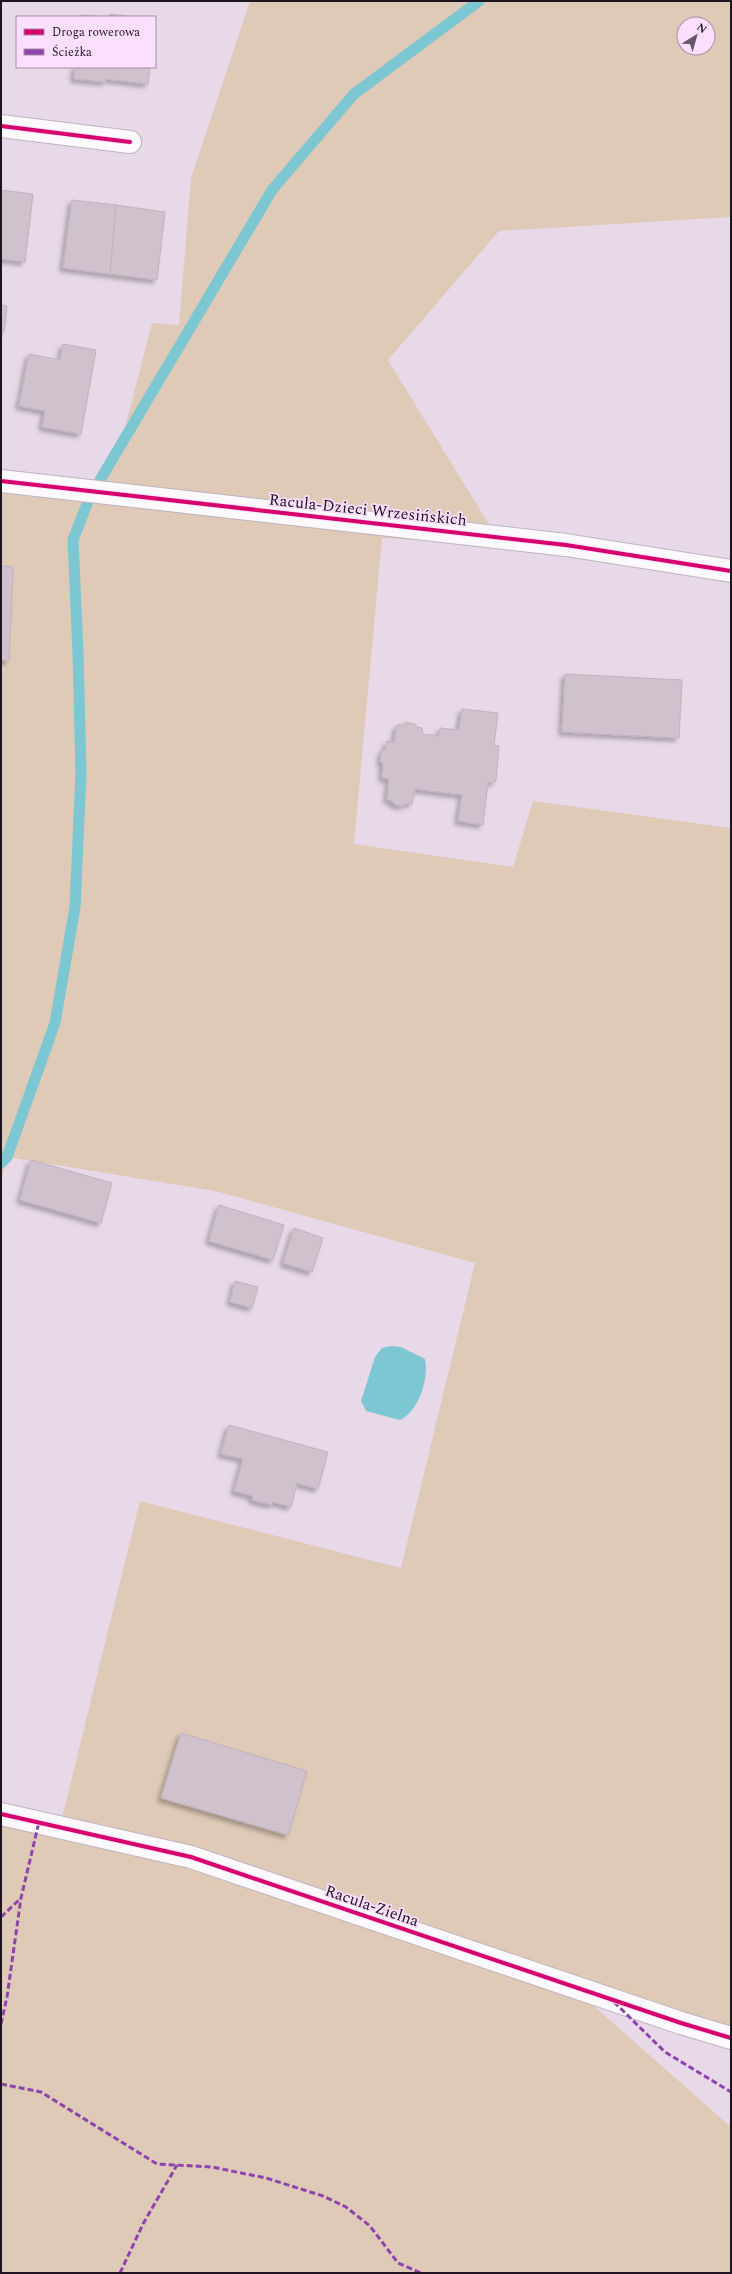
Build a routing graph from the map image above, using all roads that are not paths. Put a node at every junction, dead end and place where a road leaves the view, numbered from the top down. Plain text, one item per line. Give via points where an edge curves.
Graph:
1 (1, 126) edge
2 (130, 142) dead end
3 (1, 481) edge
4 (731, 571) edge
5 (1, 1814) edge
6 (731, 2038) edge

1 - 2 street
3 - 4 street, Racula-Dzieci Wrzesińskich via 566,545
5 - 6 street, Racula-Zielna via 191,1857

